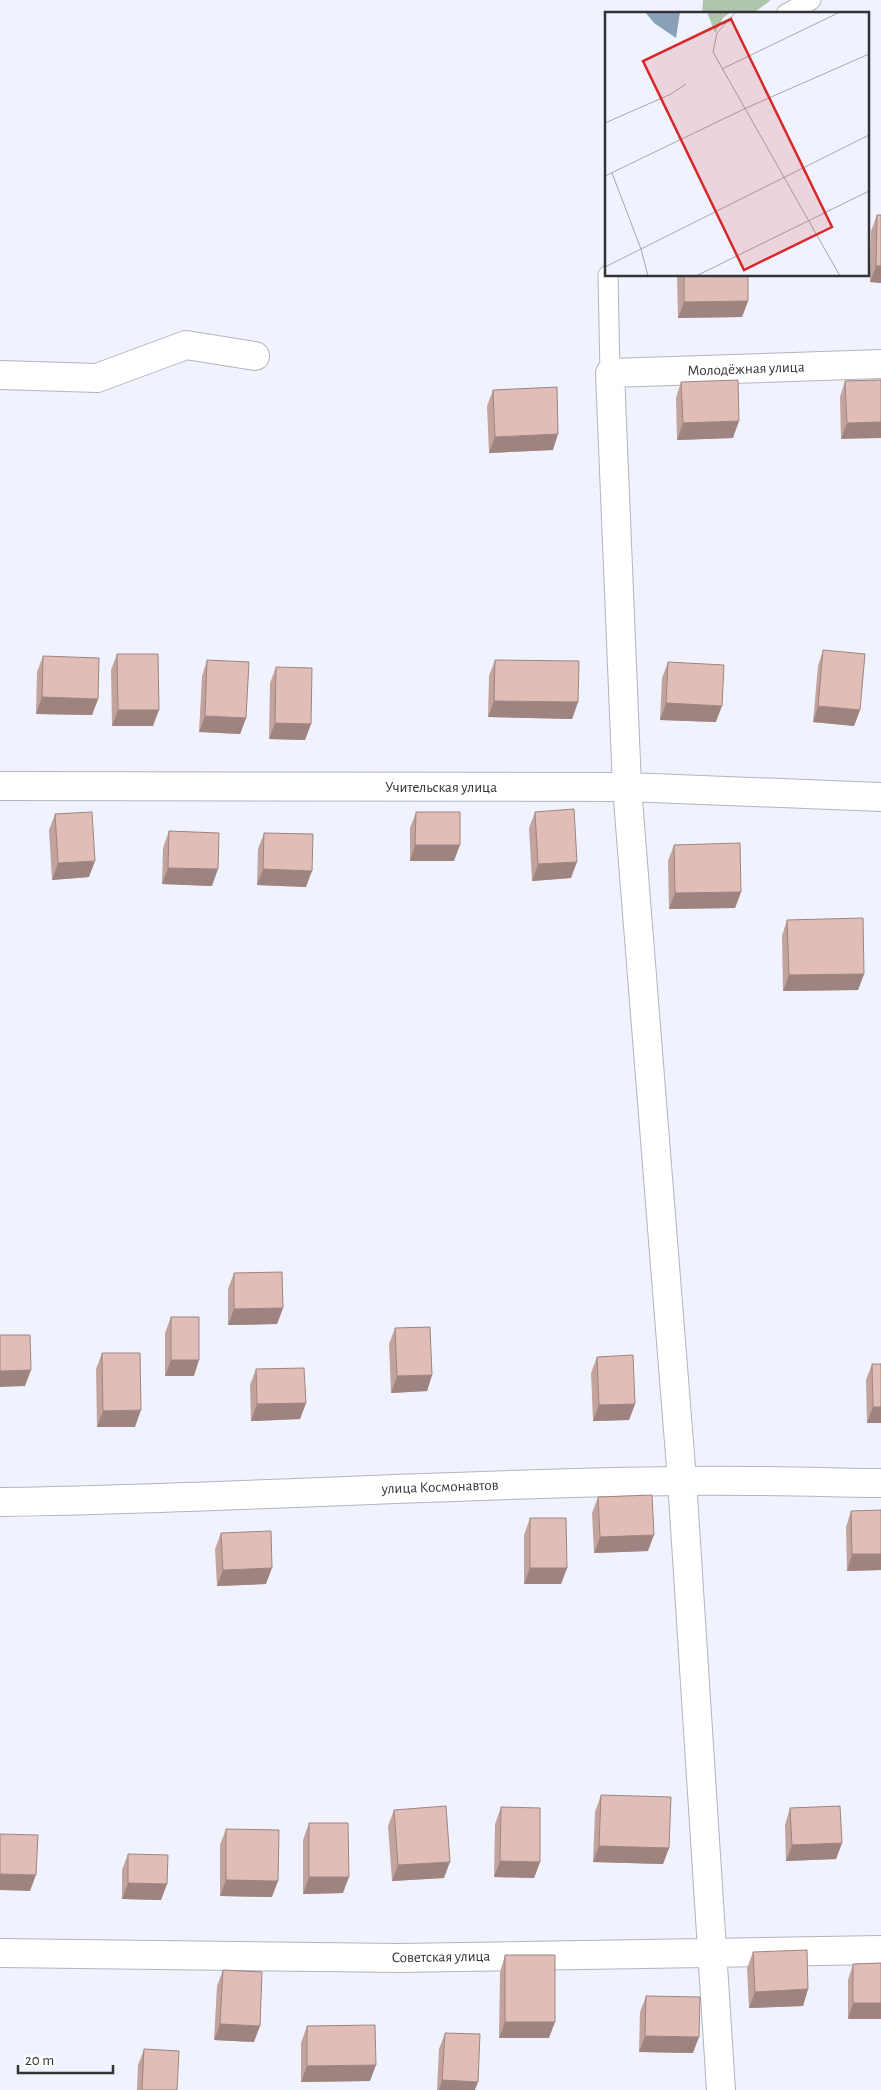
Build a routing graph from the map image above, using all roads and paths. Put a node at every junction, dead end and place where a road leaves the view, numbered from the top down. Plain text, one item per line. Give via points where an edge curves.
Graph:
1 (811, 0) edge
2 (790, 12) edge
3 (608, 276) edge
4 (255, 356) dead end
5 (881, 364) edge
6 (610, 373) junction
7 (0, 375) edge
8 (0, 786) edge
9 (627, 788) junction
10 (881, 797) edge
11 (682, 1480) junction
12 (881, 1483) edge
13 (0, 1502) edge
14 (881, 1950) edge
15 (0, 1953) edge
16 (712, 1953) junction
17 (721, 2090) edge

1 - 2 lane
3 - 6 lane
4 - 7 street via 186,345 97,378
5 - 6 street, Молодёжная улица
6 - 9 street
8 - 9 street, Учительская улица
9 - 10 street, Учительская улица
9 - 11 street
11 - 12 street, улица Космонавтов
11 - 13 street, улица Космонавтов via 286,1492 148,1500
11 - 16 street
14 - 16 street, Советская улица
15 - 16 street, Советская улица via 399,1958
16 - 17 street

